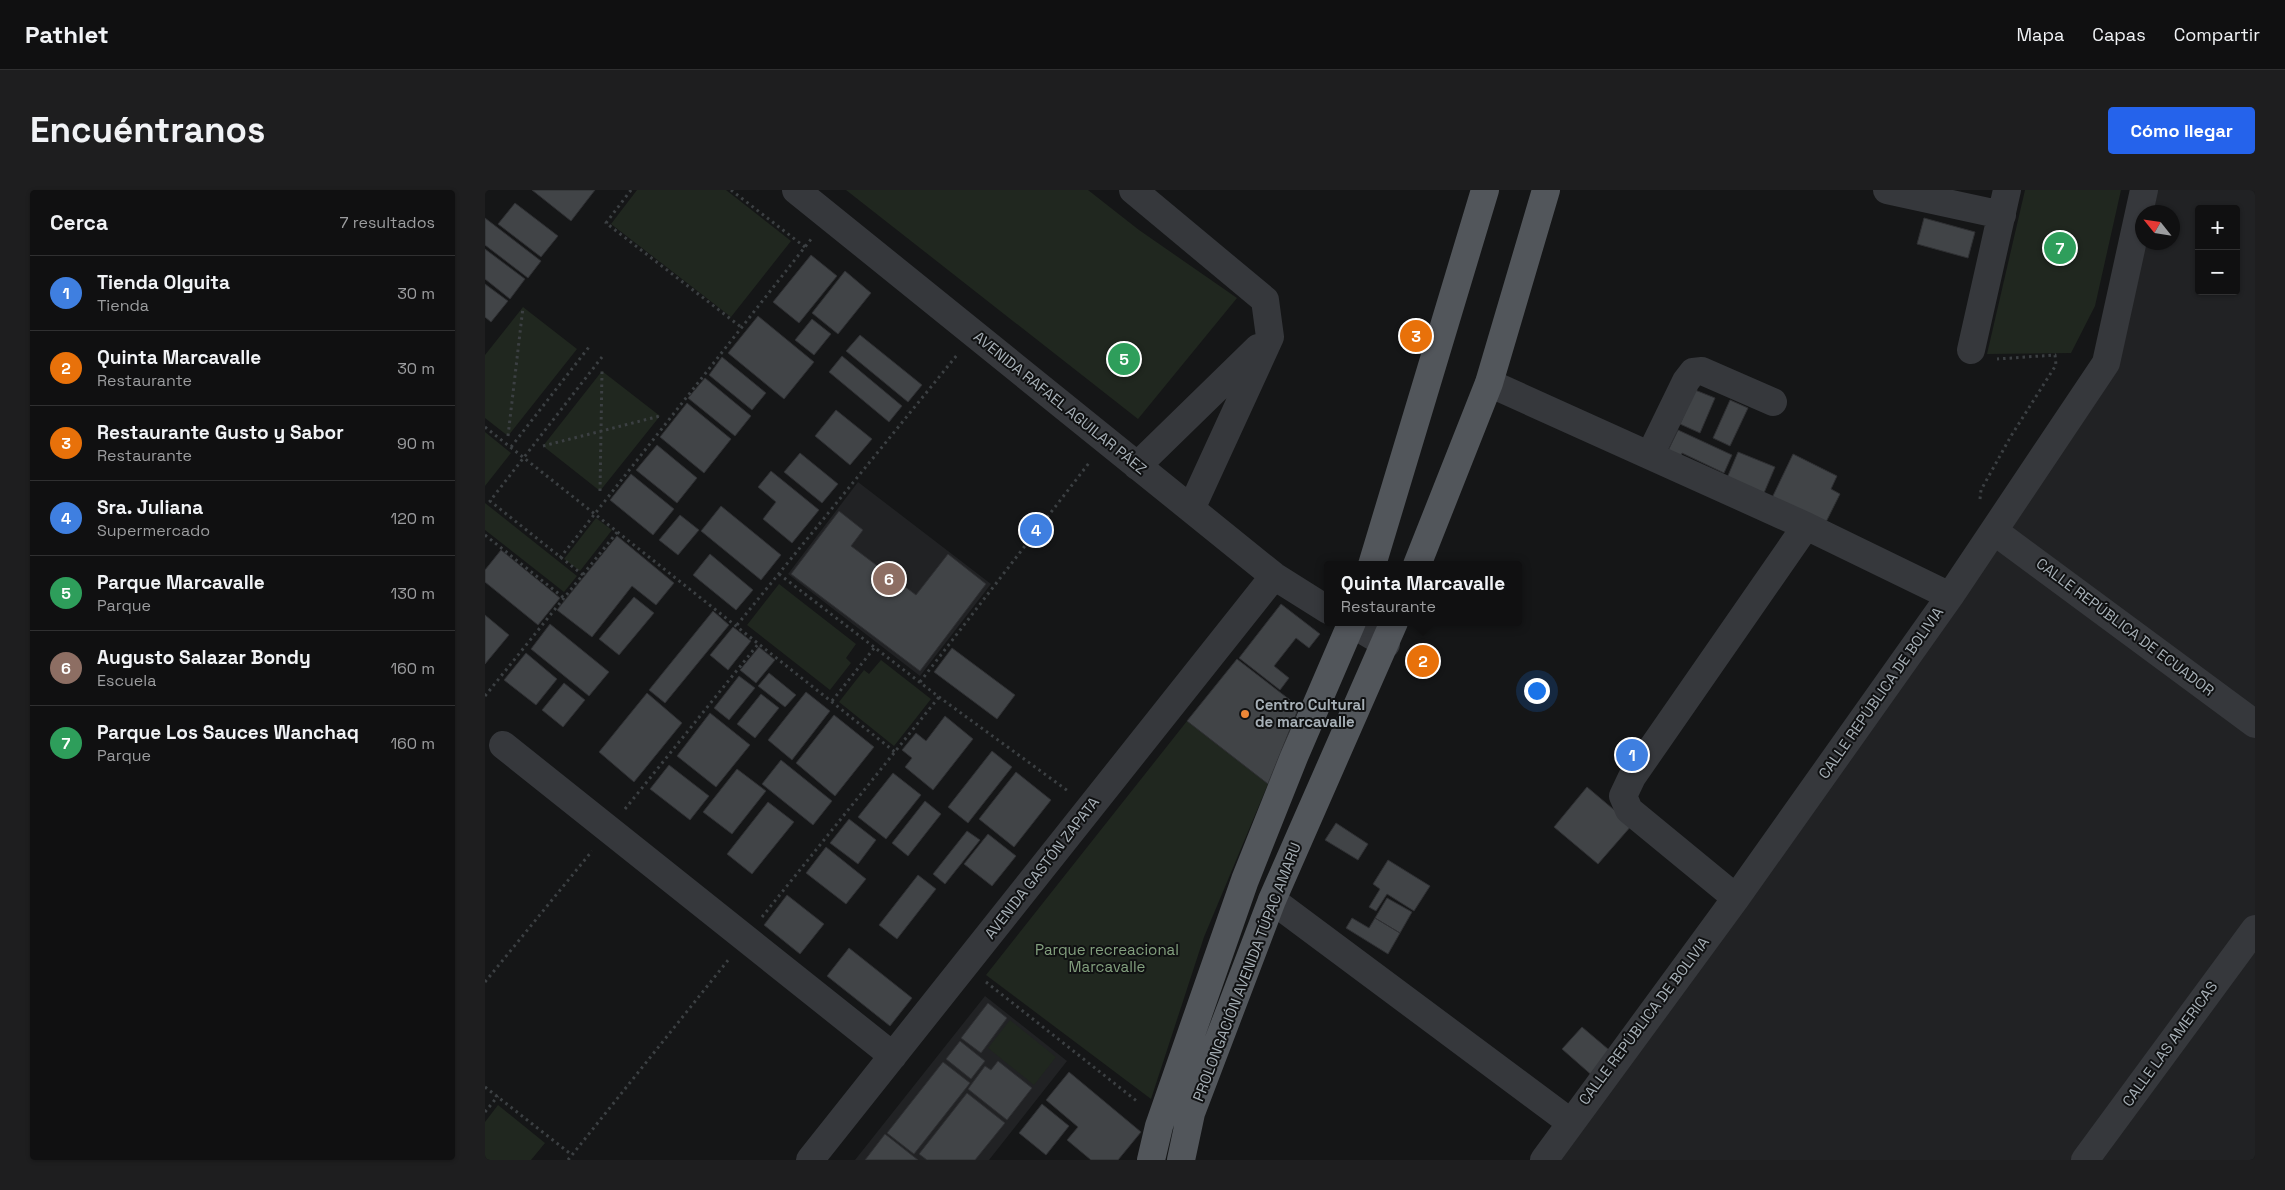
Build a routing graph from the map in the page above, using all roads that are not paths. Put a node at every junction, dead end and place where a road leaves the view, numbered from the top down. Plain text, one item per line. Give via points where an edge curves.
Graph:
1 (796, 190) edge
2 (1133, 190) edge
3 (1546, 190) edge
4 (1887, 190) edge
5 (2144, 190) edge
6 (1480, 193) edge
7 (2004, 202) edge
8 (1270, 337) junction
9 (1971, 350) road end
10 (1489, 383) junction
11 (1773, 402) dead end
12 (1650, 455) junction
13 (1137, 466) junction
14 (1191, 509) junction
15 (1806, 526) junction
16 (1994, 531) junction
17 (1372, 561) edge
18 (1419, 561) edge
19 (1274, 576) junction
20 (1950, 596) junction
21 (1324, 607) edge
22 (1350, 626) edge
23 (1363, 626) edge
24 (1390, 633) edge
25 (2255, 724) edge
26 (503, 745) dead end
27 (1736, 898) junction
28 (1272, 900) junction
29 (2255, 929) edge
30 (893, 1056) junction
31 (1570, 1122) junction
32 (810, 1160) edge
33 (1151, 1160) edge
34 (1181, 1160) edge
35 (1544, 1160) edge
36 (2085, 1160) edge

1 - 13 street, AVENIDA RAFAEL AGUILAR PÁEZ
2 - 8 street via 1265,300
3 - 10 main road
4 - 7 street
5 - 16 street, CALLE REPÚBLICA DE BOLIVIA via 2105,363
6 - 17 main road
7 - 9 street
8 - 13 street
8 - 14 street
10 - 12 street
10 - 18 main road
11 - 12 street via 1701,371 1693,372
12 - 15 street
13 - 14 street, AVENIDA RAFAEL AGUILAR PÁEZ
14 - 19 street, AVENIDA RAFAEL AGUILAR PÁEZ
15 - 20 street
15 - 27 street via 1632,777 1623,796 1629,810
16 - 20 street, CALLE REPÚBLICA DE BOLIVIA
16 - 25 street, CALLE REPÚBLICA DE ECUADOR
19 - 21 street, AVENIDA RAFAEL AGUILAR PÁEZ
19 - 30 street, AVENIDA GASTÓN ZAPATA
20 - 27 street, CALLE REPÚBLICA DE BOLIVIA
22 - 33 main road, PROLONGACIÓN AVENIDA TÚPAC AMARU via 1245,880 1159,1126
23 - 24 street
24 - 28 main road, PROLONGACIÓN AVENIDA TÚPAC AMARU
26 - 30 street
27 - 31 street, CALLE REPÚBLICA DE BOLIVIA
28 - 31 street
28 - 34 main road, PROLONGACIÓN AVENIDA TÚPAC AMARU via 1191,1113
29 - 36 street, CALLE LAS AMERICAS
30 - 32 street, AVENIDA GASTÓN ZAPATA
31 - 35 street, CALLE REPÚBLICA DE BOLIVIA

